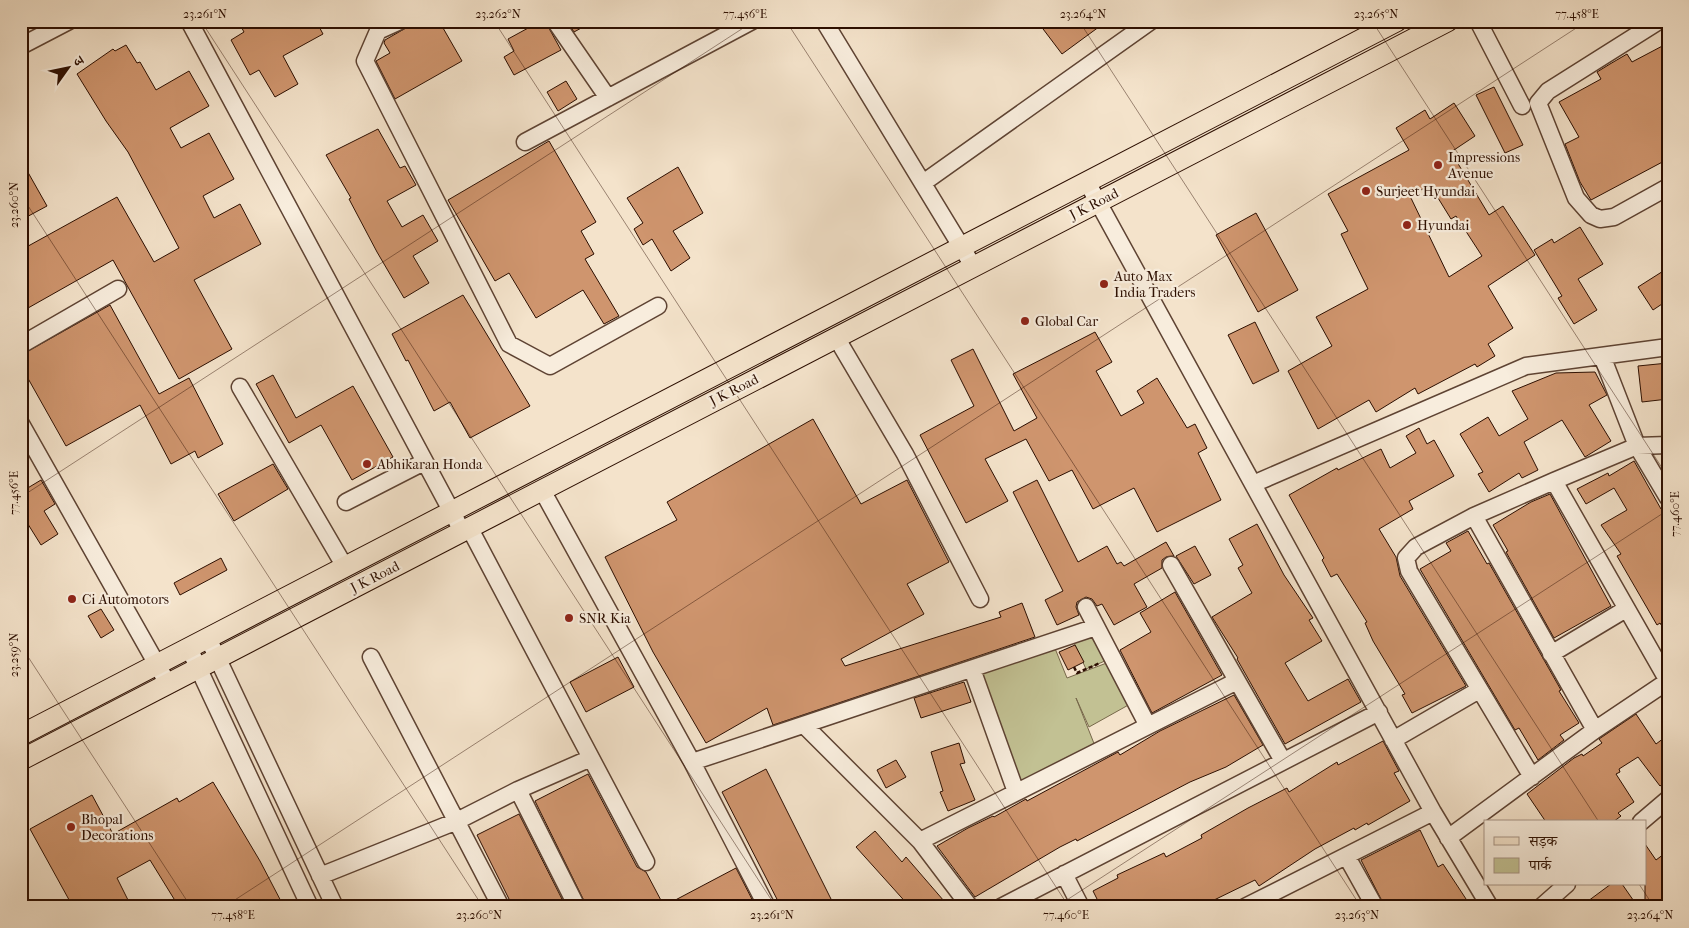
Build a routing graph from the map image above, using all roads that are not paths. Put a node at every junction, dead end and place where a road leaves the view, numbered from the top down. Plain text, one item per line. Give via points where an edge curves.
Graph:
1 (68, 21) edge
2 (189, 21) edge
3 (400, 21) edge
4 (555, 21) edge
5 (752, 21) edge
6 (824, 21) edge
7 (1150, 21) edge
8 (1397, 21) edge
9 (1448, 21) edge
10 (1478, 21) edge
11 (1659, 21) edge
12 (21, 46) edge
13 (608, 98) junction
14 (1522, 106) dead end
15 (525, 142) dead end
16 (1087, 182) junction
17 (923, 183) junction
18 (1668, 187) edge
19 (1097, 202) junction
20 (961, 247) junction
21 (973, 266) junction
22 (118, 290) dead end
23 (658, 306) dead end
24 (836, 337) junction
25 (21, 345) edge
26 (1668, 347) edge
27 (1602, 356) junction
28 (240, 387) dead end
29 (21, 424) edge
30 (1668, 445) edge
31 (1637, 446) junction
32 (424, 462) junction
33 (516, 478) junction
34 (1554, 480) junction
35 (1253, 484) junction
36 (534, 494) junction
37 (1668, 498) edge
38 (346, 502) dead end
39 (451, 512) junction
40 (1474, 516) junction
41 (466, 529) junction
42 (1171, 565) dead end
43 (345, 567) junction
44 (980, 599) dead end
45 (1086, 607) dead end
46 (1626, 609) junction
47 (1096, 627) junction
48 (208, 638) junction
49 (189, 648) junction
50 (1552, 654) junction
51 (371, 657) dead end
52 (219, 658) junction
53 (157, 664) junction
54 (199, 668) junction
55 (972, 669) junction
56 (1237, 681) junction
57 (1668, 681) edge
58 (168, 684) junction
59 (1479, 690) junction
60 (1379, 712) junction
61 (804, 725) junction
62 (1148, 726) junction
63 (1595, 730) junction
64 (21, 735) edge
65 (1393, 740) junction
66 (591, 758) junction
67 (21, 760) edge
68 (1283, 761) junction
69 (692, 762) junction
70 (1532, 777) junction
71 (518, 790) junction
72 (1016, 792) junction
73 (1668, 799) edge
74 (1433, 812) junction
75 (1643, 820) edge
76 (457, 821) junction
77 (1448, 838) junction
78 (920, 841) junction
79 (1347, 857) junction
80 (646, 862) dead end
81 (1064, 874) junction
82 (320, 876) junction
83 (1565, 886) edge
84 (310, 907) edge
85 (335, 907) edge
86 (501, 907) edge
87 (577, 907) edge
88 (767, 907) edge
89 (970, 907) edge
90 (1001, 907) edge
91 (1081, 907) edge
92 (1245, 907) edge
93 (1375, 907) edge
94 (1490, 907) edge
95 (1541, 907) edge

1 - 12 street
2 - 32 street
3 - 23 street via 378,31 365,61 509,344 550,366
4 - 13 street
5 - 13 street
6 - 17 street
7 - 17 street
8 - 16 main road, J K Road
9 - 19 main road, J K Road
10 - 14 street
11 - 18 street via 1548,90 1538,104 1576,198 1591,215 1600,219 1614,217
13 - 15 street
16 - 19 street
16 - 20 main road, J K Road
17 - 20 street
19 - 21 main road, J K Road
19 - 35 street
20 - 21 street
20 - 33 main road, J K Road
21 - 24 main road, J K Road
22 - 25 street
24 - 36 main road, J K Road
24 - 44 street via 905,454
26 - 27 street
27 - 31 street
27 - 35 street via 1526,366
28 - 43 street
29 - 53 street
30 - 31 street
31 - 34 street
31 - 37 street
32 - 38 street
32 - 39 street
33 - 36 main road
33 - 39 main road, J K Road
34 - 40 street
34 - 46 street
35 - 60 street
36 - 41 main road, J K Road
36 - 69 street
39 - 41 street
39 - 43 main road, J K Road
40 - 50 street
40 - 59 street via 1416,547 1406,558 1409,571
41 - 52 main road, J K Road
41 - 66 street
42 - 56 street
43 - 48 main road, J K Road
45 - 47 street
46 - 50 street
46 - 57 street
47 - 55 street
47 - 62 street
48 - 49 main road, J K Road
48 - 52 street
49 - 53 main road, J K Road
49 - 54 street
50 - 63 street
51 - 76 street
52 - 54 main road, J K Road
52 - 82 street
53 - 58 street
53 - 64 main road, J K Road
54 - 58 main road, J K Road
54 - 84 street
55 - 61 street
55 - 72 street
56 - 62 street
56 - 68 street
57 - 63 street
58 - 67 main road, J K Road
59 - 65 street
59 - 70 street
60 - 65 street
60 - 68 street
61 - 69 street
61 - 78 street
62 - 72 street
63 - 70 street
65 - 74 street
66 - 71 street
66 - 80 street
68 - 81 street
69 - 88 street
70 - 77 street
71 - 76 street
71 - 87 street
72 - 78 street
73 - 75 street
74 - 77 street
74 - 79 street
76 - 82 street
76 - 86 street
77 - 94 street
78 - 89 street
79 - 92 street
79 - 93 street
81 - 90 street
81 - 91 street
82 - 85 street
83 - 95 street

